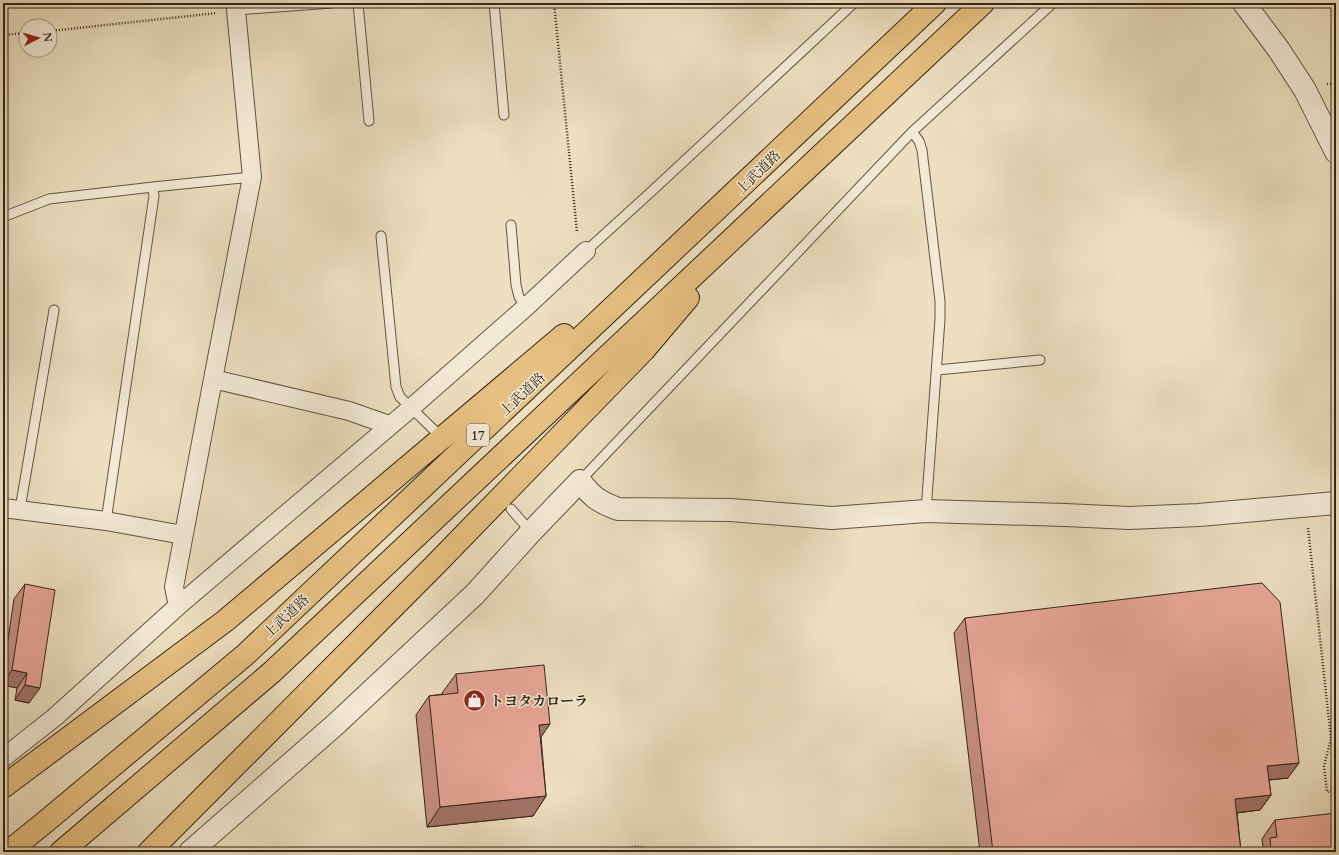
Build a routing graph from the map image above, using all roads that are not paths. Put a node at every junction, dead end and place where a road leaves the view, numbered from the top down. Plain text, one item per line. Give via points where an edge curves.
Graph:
1 (332, 3) edge
2 (358, 3) edge
3 (494, 3) edge
4 (854, 3) edge
5 (935, 3) edge
6 (983, 3) edge
7 (1052, 3) edge
8 (1244, 3) edge
9 (236, 7) edge
10 (504, 115) dead end
11 (369, 121) dead end
12 (912, 132) junction
13 (1336, 152) edge
14 (252, 177) junction
15 (153, 187) junction
16 (727, 201) junction
17 (763, 211) junction
18 (3, 217) edge
19 (511, 225) dead end
20 (381, 236) dead end
21 (586, 251) joint
22 (526, 307) junction
23 (54, 310) dead end
24 (1040, 360) dead end
25 (937, 370) junction
26 (213, 379) junction
27 (411, 408) junction
28 (388, 425) junction
29 (436, 432) dead end
30 (580, 481) junction
31 (1336, 503) edge
32 (12, 509) edge
33 (511, 509) dead end
34 (926, 512) junction
35 (106, 521) junction
36 (531, 532) junction
37 (183, 535) junction
38 (178, 606) junction
39 (3, 758) edge
40 (3, 787) edge
41 (8, 852) edge
42 (61, 852) edge
43 (149, 852) edge
44 (190, 852) edge

1 - 9 lane
2 - 11 lane
3 - 10 lane
4 - 21 lane
5 - 16 highway, 上武道路 / 17
6 - 17 highway, 17
7 - 12 lane
8 - 13 street via 1306,90
9 - 14 street
12 - 25 lane via 922,150 940,301
12 - 30 lane
14 - 15 lane
14 - 26 street
15 - 18 lane via 49,199
15 - 35 lane via 154,196
16 - 40 highway via 225,622
16 - 41 highway, 上武道路 / 17 via 245,655
17 - 42 highway, 17 via 272,672
17 - 43 highway via 638,356 435,565
19 - 22 lane via 516,285 519,297
20 - 27 lane via 396,387 400,397
21 - 22 street
22 - 27 street
23 - 32 lane
24 - 25 lane
25 - 34 lane
26 - 28 street via 349,411
26 - 37 street
27 - 28 street
27 - 29 lane
28 - 38 street
30 - 34 street via 591,495 618,509 731,510 832,518
30 - 36 street
31 - 34 street via 1198,516 1129,518
32 - 35 street
33 - 36 lane
35 - 37 street
36 - 44 street via 458,610 336,724
37 - 38 street via 174,587
38 - 39 street via 55,717

